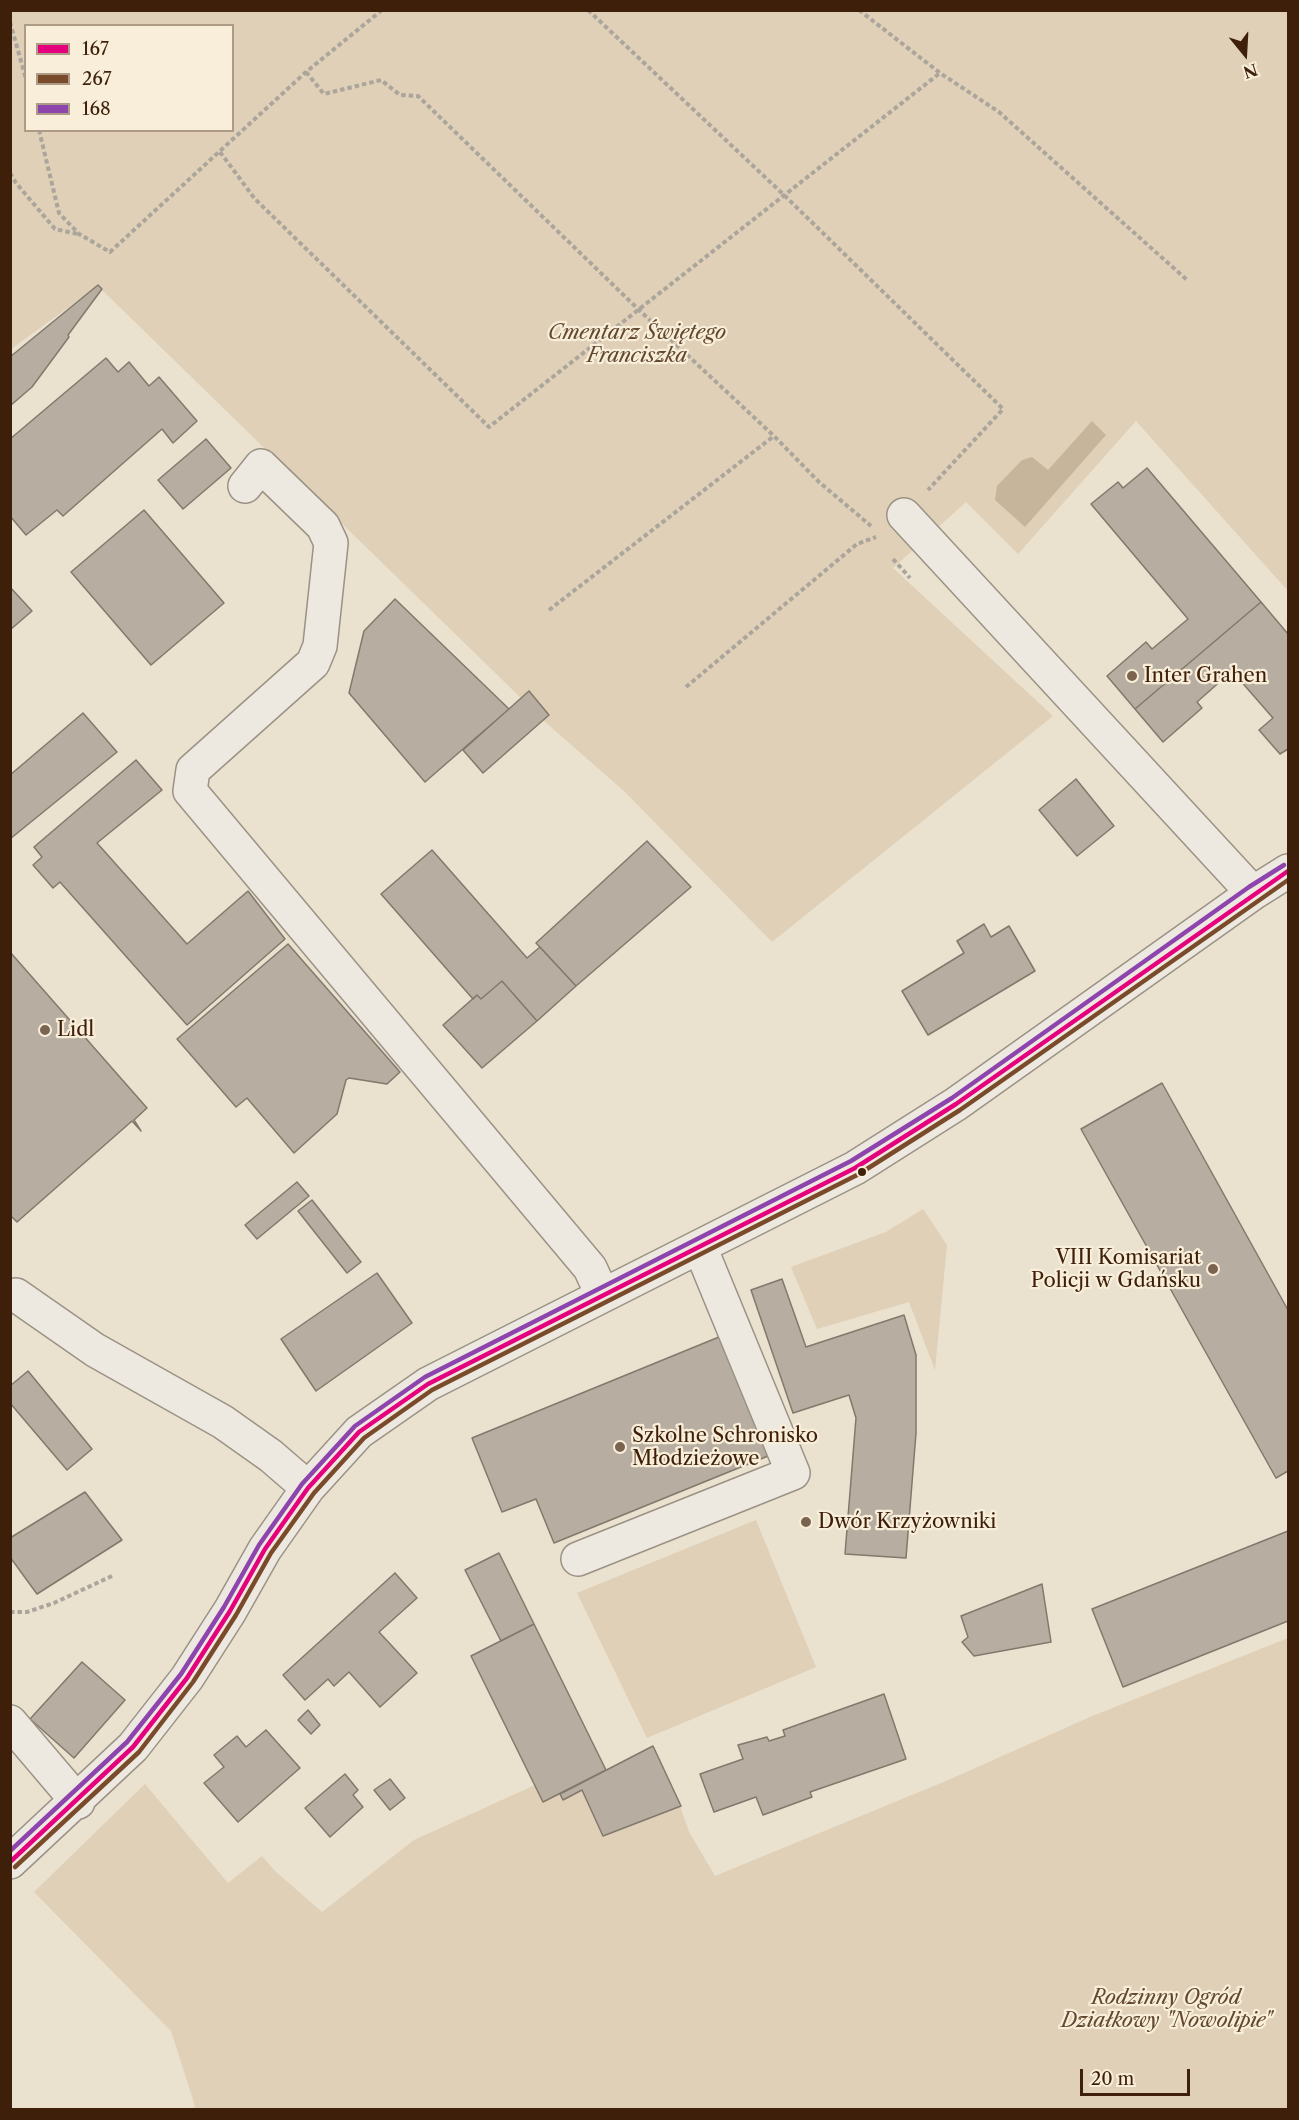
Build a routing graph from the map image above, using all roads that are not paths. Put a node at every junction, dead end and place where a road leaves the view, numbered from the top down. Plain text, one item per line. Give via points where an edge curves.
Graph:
1 (244, 486) dead end
2 (904, 515) road end
3 (1288, 872) edge
4 (1253, 892) junction
5 (700, 1247) junction
6 (602, 1294) junction
7 (16, 1295) dead end
8 (308, 1488) junction
9 (578, 1559) dead end
10 (10, 1722) edge
11 (78, 1802) junction
12 (10, 1862) edge

1 - 6 street via 261,466 323,526 331,543 320,646 313,663 193,770 190,791 590,1268
2 - 4 street
3 - 4 street
4 - 5 street via 956,1104 855,1168
5 - 6 street
5 - 9 street via 793,1473
6 - 8 street via 428,1384 359,1432
7 - 8 street via 95,1350 223,1422
8 - 11 street via 265,1549 187,1678 133,1747
10 - 11 street
11 - 12 street

